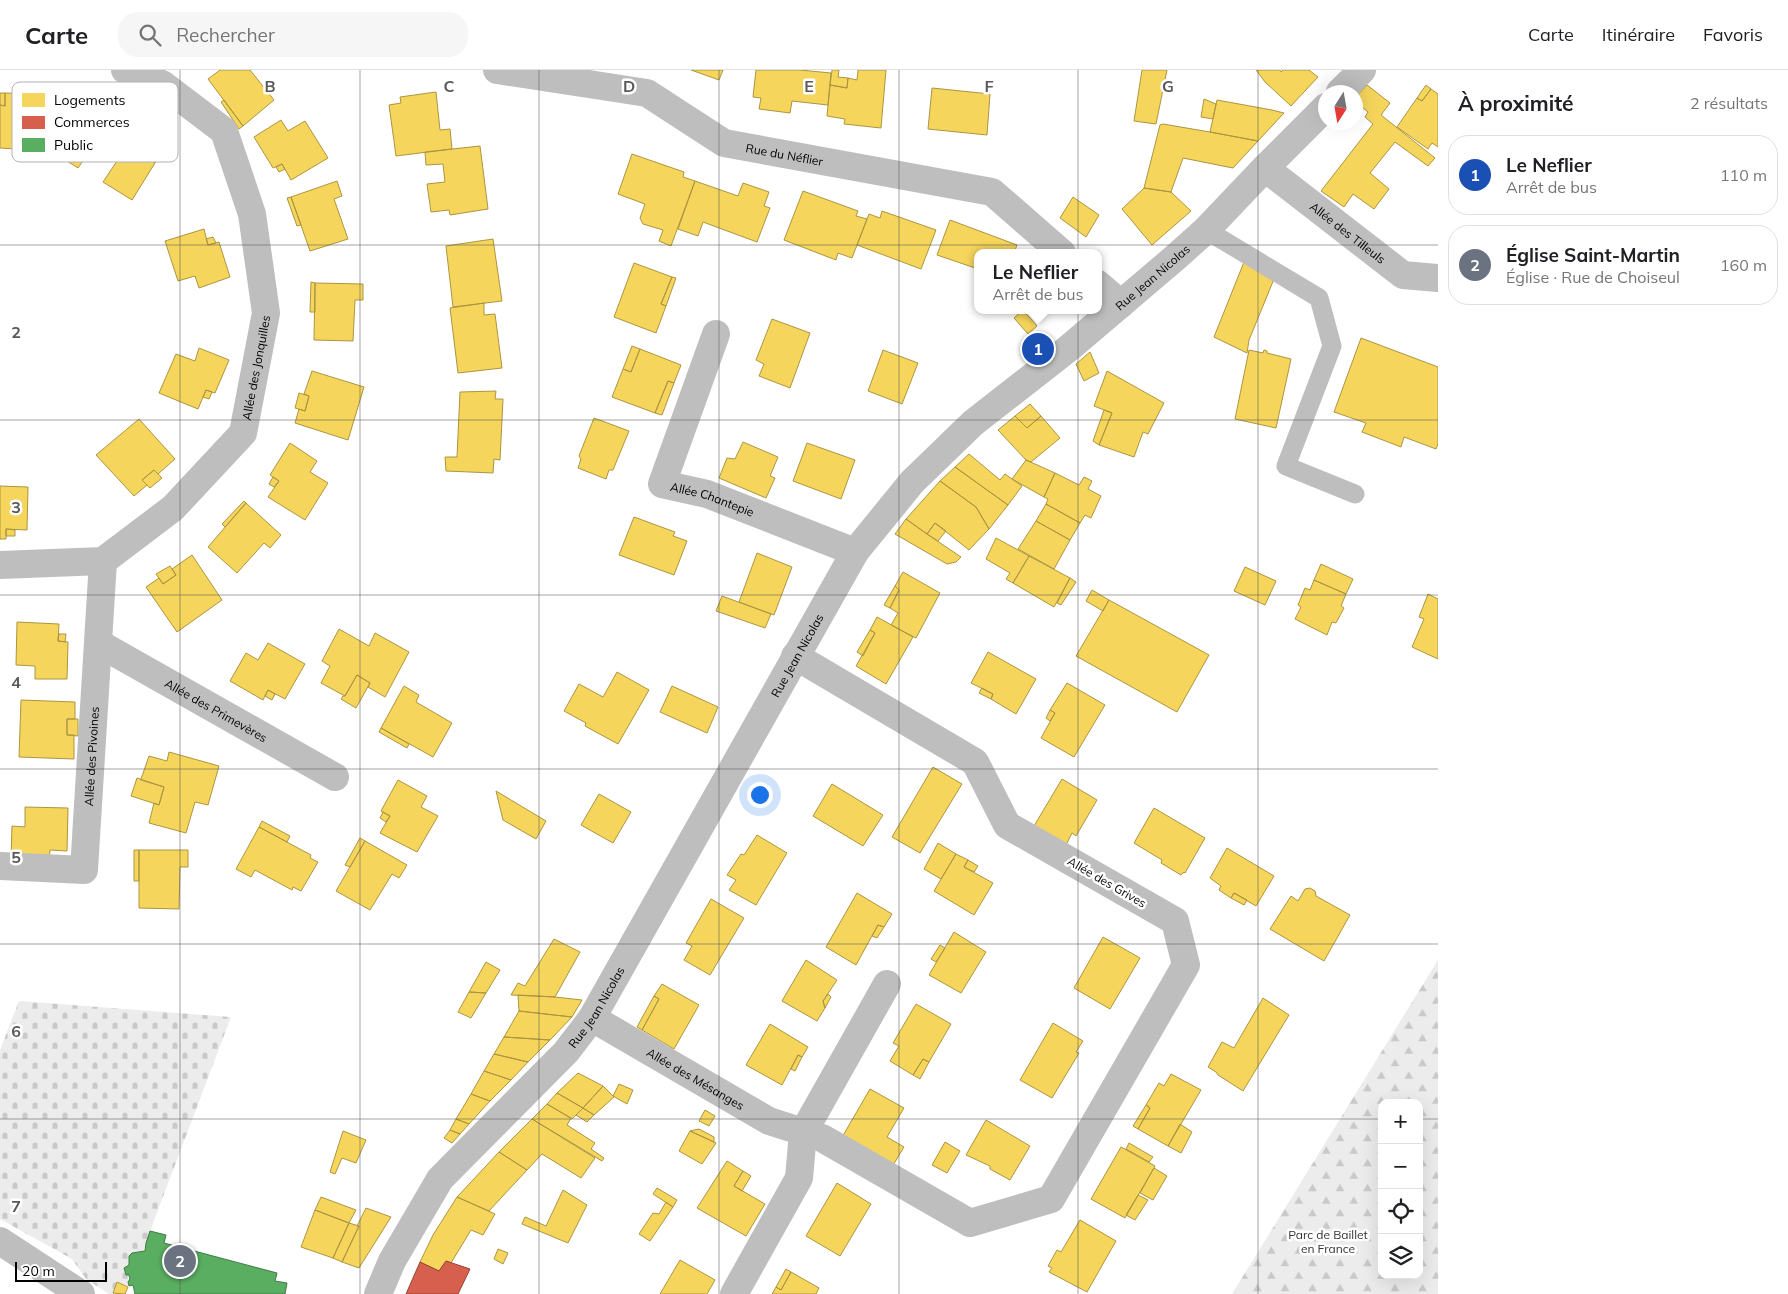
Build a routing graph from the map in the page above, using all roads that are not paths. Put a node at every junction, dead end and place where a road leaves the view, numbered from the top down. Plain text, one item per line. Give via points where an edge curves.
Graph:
1 (126, 70) edge
2 (497, 70) edge
3 (1362, 70) edge
4 (164, 77) edge
5 (1347, 85) edge
6 (178, 90) edge
7 (1318, 115) edge
8 (1265, 168) junction
9 (1206, 230) junction
10 (1057, 249) edge
11 (1438, 278) edge
12 (1102, 287) edge
13 (1121, 304) junction
14 (716, 334) dead end
15 (1355, 494) dead end
16 (855, 552) junction
17 (103, 561) junction
18 (0, 565) edge
19 (98, 643) junction
20 (795, 656) junction
21 (335, 777) dead end
22 (0, 866) edge
23 (887, 984) dead end
24 (592, 1018) junction
25 (803, 1133) junction
26 (970, 1223) joint
27 (0, 1241) edge
28 (81, 1294) edge
29 (378, 1294) edge
30 (734, 1294) edge

1 - 4 street, Allée des Jonquilles
2 - 10 street, Rue du Néflier via 647,93 724,143 992,192
3 - 5 street
6 - 17 street, Allée des Jonquilles via 224,131 252,214 266,313 243,433 173,508
7 - 8 street, Rue Jean Nicolas
8 - 9 street, Rue Jean Nicolas
8 - 11 street, Allée des Tilleuls via 1402,274
9 - 13 street, Rue Jean Nicolas
9 - 15 lane via 1319,298 1332,346 1286,466
12 - 13 street
13 - 16 street, Rue Jean Nicolas via 973,423 912,482
14 - 16 street, Allée Chantepie via 662,484 707,494
16 - 20 street, Rue Jean Nicolas
17 - 18 street
17 - 19 street, Allée des Pivoines
19 - 21 street, Allée des Primevères
19 - 22 street, Allée des Pivoines via 84,870
20 - 24 street, Rue Jean Nicolas
20 - 26 street, Allée des Grives via 975,762 1007,825 1175,921 1186,965 1051,1200
23 - 25 street
24 - 25 street, Allée des Mésanges via 769,1120
24 - 29 street, Rue Jean Nicolas via 566,1052 440,1179 392,1261
25 - 26 street, Allée des Mésanges via 822,1138
25 - 30 street via 799,1178
27 - 28 street

